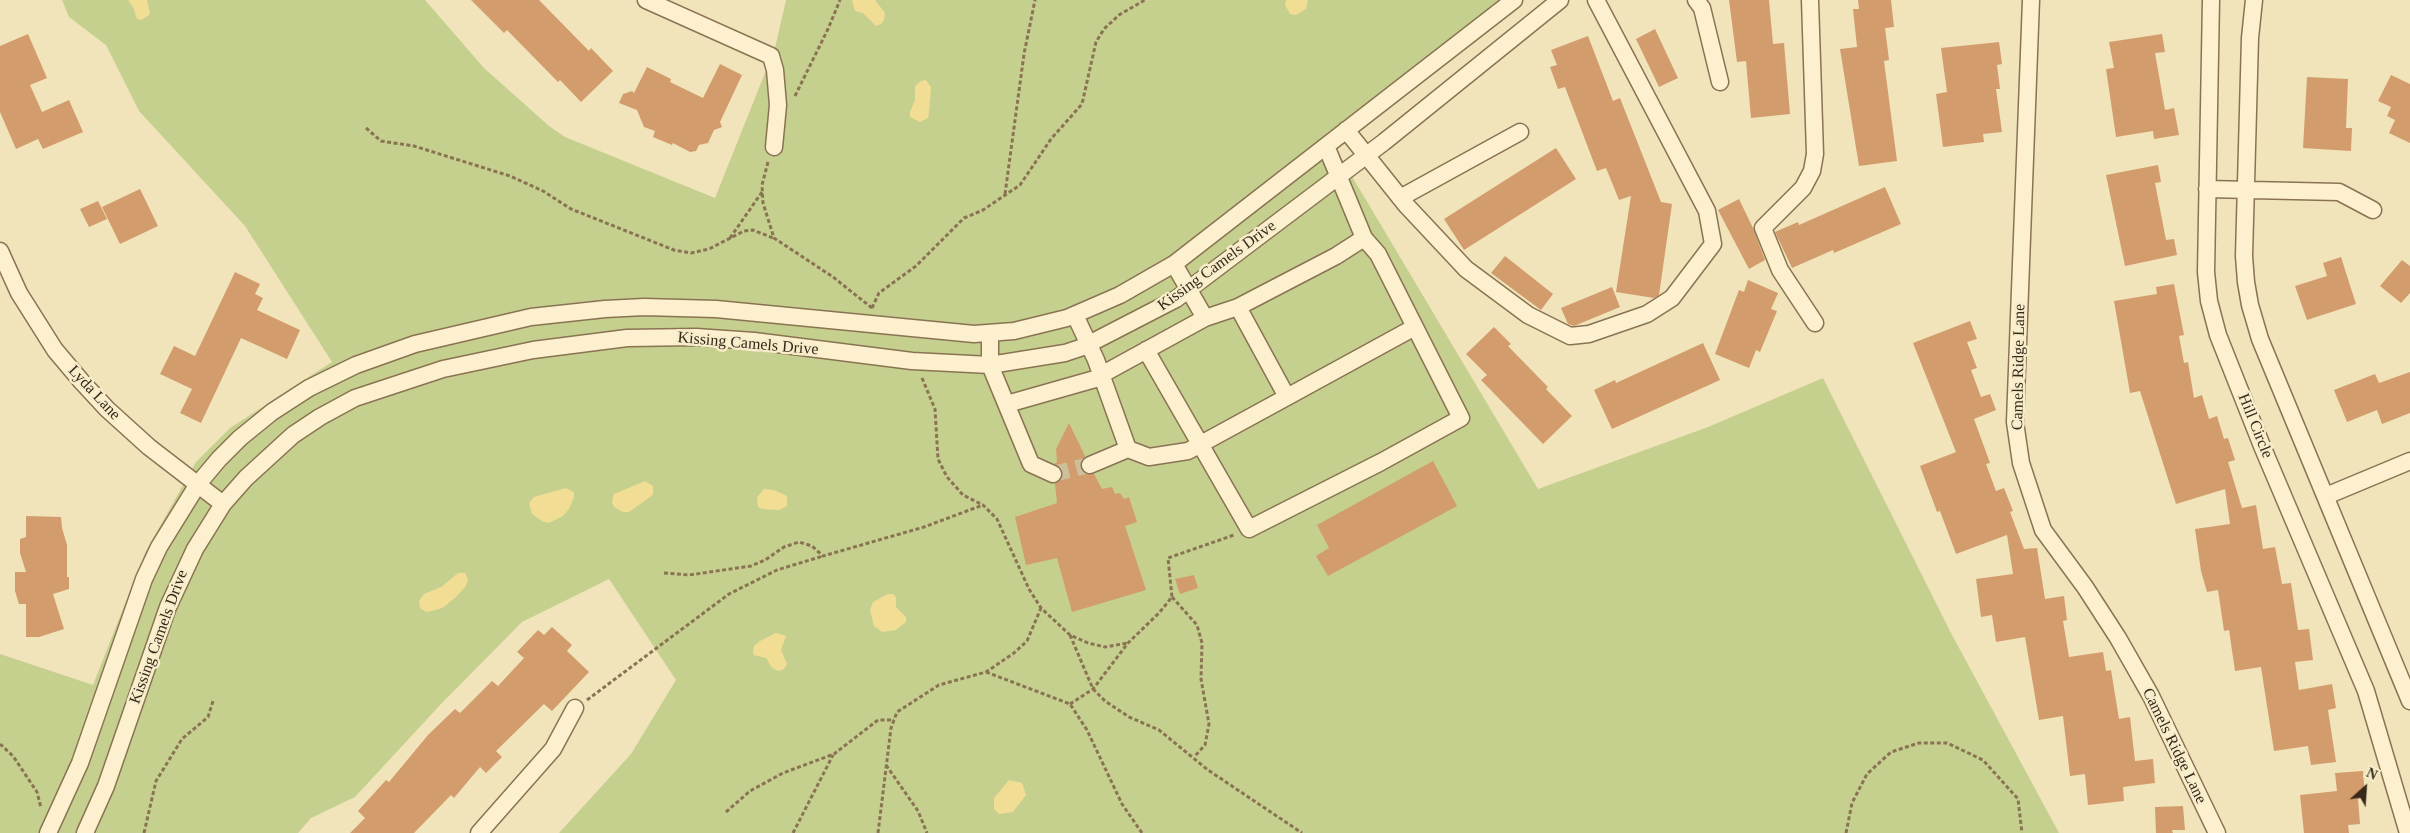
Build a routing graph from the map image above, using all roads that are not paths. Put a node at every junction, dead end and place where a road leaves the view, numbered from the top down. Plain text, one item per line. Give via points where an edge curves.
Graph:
1 (646, 0) edge
2 (1514, 0) edge
3 (1560, 0) edge
4 (1596, 0) edge
5 (1696, 0) edge
6 (1810, 0) edge
7 (2031, 0) edge
8 (2211, 0) edge
9 (2254, 0) edge
10 (1720, 82) dead end
11 (1346, 130) junction
12 (1520, 132) dead end
13 (1326, 146) junction
14 (774, 147) dead end
15 (1365, 156) junction
16 (1340, 176) junction
17 (2207, 189) junction
18 (2245, 190) junction
19 (1400, 198) junction
20 (2373, 210) dead end
21 (1364, 238) junction
22 (0, 251) edge
23 (1174, 264) junction
24 (1188, 291) junction
25 (1238, 307) junction
26 (1075, 315) junction
27 (1205, 318) junction
28 (1815, 323) dead end
29 (1415, 327) junction
30 (990, 333) junction
31 (1089, 345) junction
32 (1146, 350) junction
33 (990, 365) junction
34 (1102, 376) junction
35 (1287, 397) junction
36 (1007, 404) junction
37 (1199, 444) junction
38 (1128, 450) junction
39 (2410, 461) edge
40 (1090, 465) tunnel mouth
41 (1053, 474) tunnel mouth
42 (198, 484) junction
43 (2326, 496) junction
44 (223, 504) junction
45 (2410, 702) edge
46 (575, 708) road end
47 (48, 833) edge
48 (85, 833) edge
49 (479, 833) edge
50 (2217, 833) edge
51 (2408, 833) edge

1 - 14 street via 771,56 778,105
2 - 11 street, Kissing Camels Drive
3 - 15 street, Kissing Camels Drive
4 - 19 street via 1708,211 1713,244 1672,298 1647,314 1589,334 1570,336 1528,315 1466,269
5 - 10 street via 1702,8
6 - 28 street via 1815,154 1812,171 1803,188 1763,228 1780,270
7 - 50 street, Camels Ridge Lane via 2015,394 2021,463 2044,530 2118,638 2151,696
8 - 17 street, Hill Circle
9 - 18 street
11 - 13 street, Kissing Camels Drive
11 - 15 street
12 - 19 street
13 - 16 street
13 - 23 street, Kissing Camels Drive
15 - 16 street, Kissing Camels Drive
15 - 19 street
16 - 21 street
16 - 24 street, Kissing Camels Drive
17 - 18 street
17 - 51 street, Hill Circle via 2206,272 2209,301 2218,334 2366,691
18 - 20 street via 2339,192
18 - 43 street via 2244,256 2250,305 2260,339
21 - 25 street
21 - 29 street via 1378,254
22 - 42 street, Lyda Lane via 19,293 55,350 82,382 149,447
23 - 24 street
23 - 26 street, Kissing Camels Drive via 1120,295
24 - 27 street
24 - 31 street, Kissing Camels Drive
25 - 27 street
25 - 35 street
26 - 30 street, Kissing Camels Drive via 1014,331
26 - 31 street
27 - 32 street
29 - 35 street
29 - 37 street via 1461,418 1381,462 1249,529
30 - 33 street
30 - 42 street, Kissing Camels Drive via 929,331 681,308 605,309 532,317 415,344 348,368 272,412 240,438
31 - 33 street, Kissing Camels Drive via 1065,353
31 - 34 street
32 - 34 street
32 - 37 street
33 - 36 street
33 - 44 street, Kissing Camels Drive via 912,361 696,337 627,338 533,350 443,369 355,398 293,435
34 - 36 street
34 - 38 street
35 - 37 street
36 - 41 street via 1031,464
37 - 38 street via 1188,451 1149,457
38 - 40 street
39 - 43 street
42 - 44 street, Lyda Lane
42 - 47 street, Kissing Camels Drive via 159,547 144,579 80,763
43 - 45 street
44 - 48 street, Kissing Camels Drive via 181,574 106,786
46 - 49 street via 553,748

